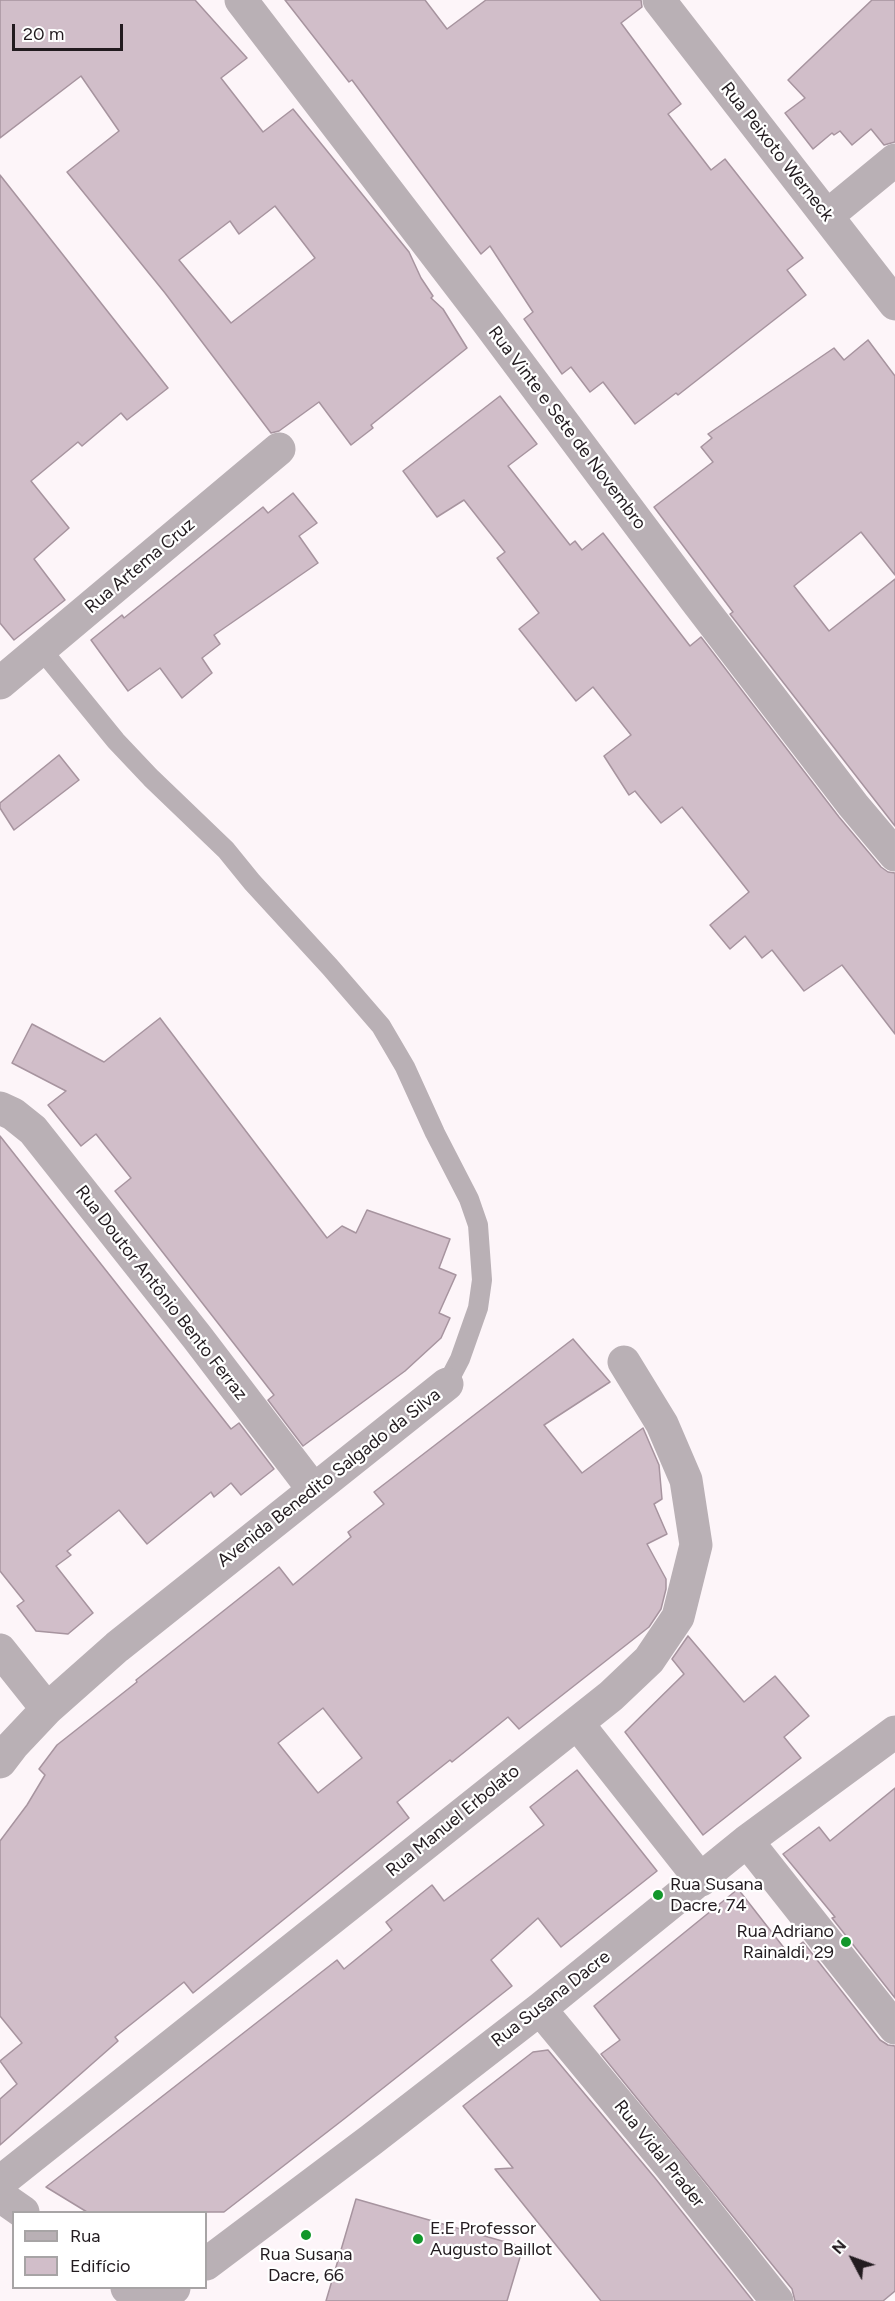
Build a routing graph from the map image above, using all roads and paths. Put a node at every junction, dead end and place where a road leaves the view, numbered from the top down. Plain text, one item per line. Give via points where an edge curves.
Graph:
1 (242, 0) edge
2 (659, 0) edge
3 (895, 160) edge
4 (827, 216) junction
5 (895, 304) edge
6 (279, 449) dead end
7 (41, 649) junction
8 (0, 682) edge
9 (895, 855) edge
10 (0, 1108) edge
11 (624, 1362) dead end
12 (447, 1384) joint
13 (313, 1489) junction
14 (0, 1650) edge
15 (47, 1709) junction
16 (577, 1723) junction
17 (895, 1732) edge
18 (0, 1762) edge
19 (747, 1841) junction
20 (701, 1880) junction
21 (540, 2009) junction
22 (895, 2028) edge
23 (0, 2182) edge
24 (0, 2196) edge
25 (22, 2211) edge
26 (207, 2263) edge
27 (129, 2289) edge
28 (173, 2289) edge
29 (146, 2301) edge
30 (156, 2301) edge
31 (777, 2301) edge

1 - 9 street, Rua Vinte e Sete de Novembro via 694,599
2 - 4 street, Rua Peixoto Werneck
3 - 4 street
4 - 5 street, Rua Peixoto Werneck
6 - 7 street, Rua Artema Cruz
7 - 8 street, Rua Artema Cruz
7 - 12 lane, Avenida Benedito Salgado da Silva via 116,741 226,850 330,967 381,1026 405,1067 478,1225 482,1280 477,1308
10 - 13 street, Rua Doutor Antônio Bento Ferraz via 33,1130
11 - 16 street, Rua Manuel Erbolato via 662,1424 686,1480 696,1545 678,1617 649,1660
12 - 13 street, Avenida Benedito Salgado da Silva
13 - 15 street, Avenida Benedito Salgado da Silva via 117,1647
14 - 15 street
15 - 18 street, Avenida Benedito Salgado da Silva
16 - 20 street
16 - 23 street, Rua Manuel Erbolato
17 - 19 street, Rua Susana Dacre
19 - 20 street, Rua Susana Dacre
19 - 22 street
20 - 21 street, Rua Susana Dacre
21 - 26 street, Rua Susana Dacre
21 - 31 street, Rua Vidal Prader
24 - 25 street
27 - 29 street
28 - 30 street

